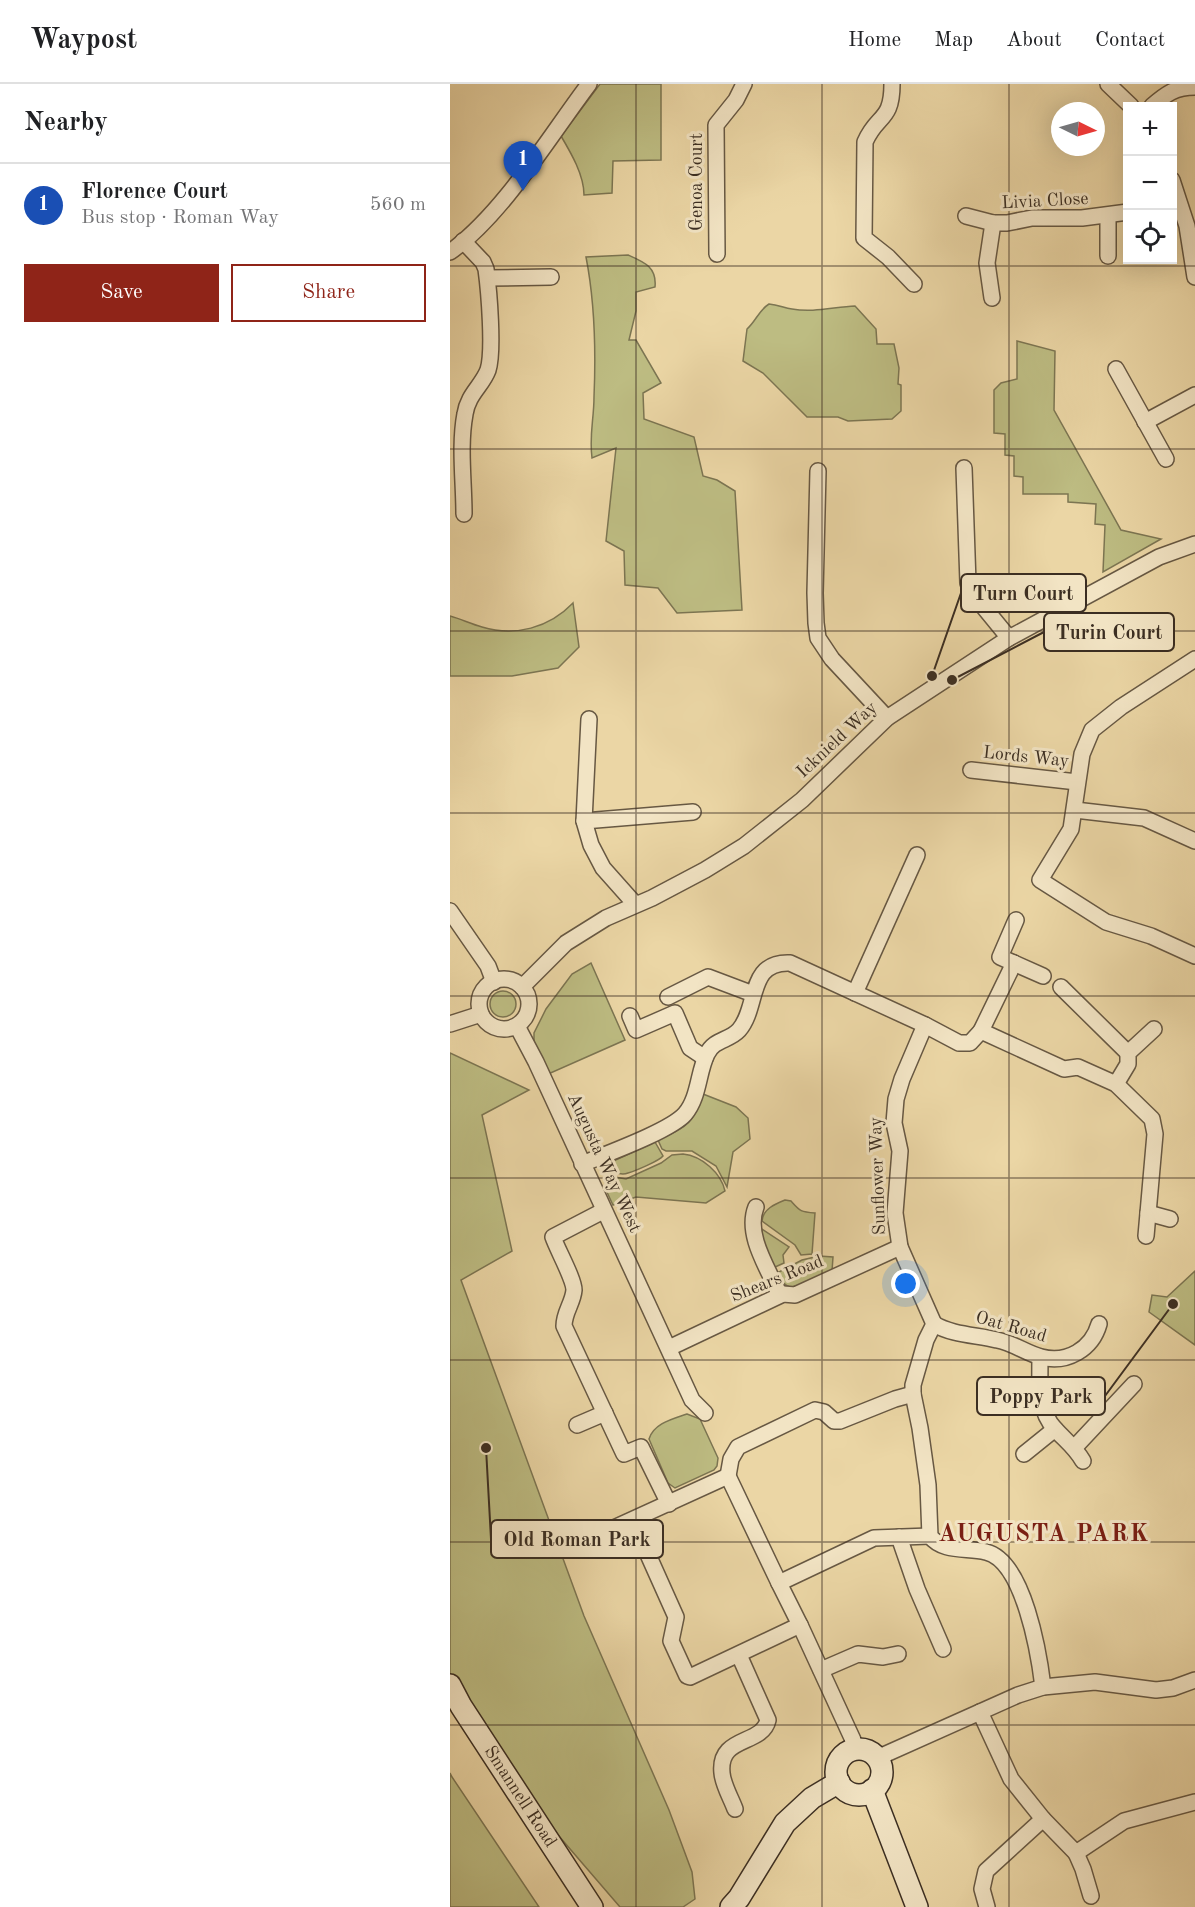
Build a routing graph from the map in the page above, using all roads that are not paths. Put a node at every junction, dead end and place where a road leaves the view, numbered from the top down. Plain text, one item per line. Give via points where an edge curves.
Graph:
1 (589, 84) edge
2 (744, 84) edge
3 (892, 84) edge
4 (1108, 84) edge
5 (1195, 87) edge
6 (1127, 102) edge
7 (1157, 102) edge
8 (1177, 198) edge
9 (1123, 213) edge
10 (966, 216) dead end
11 (1108, 216) junction
12 (993, 223) junction
13 (463, 241) junction
14 (450, 252) edge
15 (717, 254) dead end
16 (1108, 256) dead end
17 (551, 277) dead end
18 (488, 278) junction
19 (1195, 278) edge
20 (914, 284) dead end
21 (992, 298) dead end
22 (1116, 369) dead end
23 (1195, 395) edge
24 (1145, 422) junction
25 (1166, 459) dead end
26 (964, 468) dead end
27 (818, 471) dead end
28 (464, 514) dead end
29 (1195, 544) edge
30 (1009, 638) junction
31 (1195, 659) edge
32 (887, 718) junction
33 (590, 719) dead end
34 (971, 770) dead end
35 (1077, 782) junction
36 (1075, 810) junction
37 (693, 812) dead end
38 (584, 821) junction
39 (1195, 841) edge
40 (917, 855) dead end
41 (635, 904) junction
42 (450, 911) edge
43 (1016, 920) dead end
44 (1195, 956) edge
45 (1014, 963) junction
46 (1044, 976) dead end
47 (494, 982) junction
48 (522, 987) junction
49 (1061, 987) dead end
50 (855, 993) junction
51 (753, 994) junction
52 (668, 997) dead end
53 (481, 1014) junction
54 (630, 1016) dead end
55 (450, 1024) edge
56 (925, 1025) junction
57 (517, 1026) junction
58 (1154, 1029) dead end
59 (981, 1031) junction
60 (1128, 1053) junction
61 (705, 1058) junction
62 (1116, 1084) junction
63 (582, 1164) junction
64 (756, 1207) dead end
65 (603, 1211) junction
66 (1148, 1213) junction
67 (1170, 1219) dead end
68 (1146, 1236) dead end
69 (900, 1247) junction
70 (783, 1294) junction
71 (934, 1324) junction
72 (1099, 1324) dead end
73 (669, 1348) junction
74 (1040, 1357) junction
75 (1134, 1384) dead end
76 (913, 1394) junction
77 (605, 1413) junction
78 (705, 1413) dead end
79 (577, 1425) dead end
80 (1055, 1429) junction
81 (1024, 1454) dead end
82 (728, 1476) junction
83 (669, 1504) junction
84 (633, 1521) junction
85 (930, 1536) junction
86 (899, 1537) junction
87 (570, 1548) dead end
88 (779, 1583) junction
89 (800, 1624) junction
90 (944, 1648) dead end
91 (898, 1654) dead end
92 (739, 1655) junction
93 (822, 1670) junction
94 (1195, 1680) edge
95 (450, 1685) edge
96 (1043, 1687) junction
97 (980, 1712) junction
98 (850, 1733) dead end
99 (877, 1758) junction
100 (839, 1782) junction
101 (872, 1790) junction
102 (1195, 1802) edge
103 (735, 1809) dead end
104 (1043, 1819) junction
105 (1076, 1853) junction
106 (1091, 1896) dead end
107 (592, 1907) edge
108 (731, 1907) edge
109 (917, 1907) edge
110 (987, 1907) edge

1 - 13 street via 501,202
2 - 15 street, Genoa Court via 716,125
3 - 20 street via 891,106 865,142 864,238
4 - 6 street
5 - 7 street via 1176,89
8 - 19 street via 1187,226
9 - 11 street, Livia Close
10 - 12 street, Livia Close
11 - 12 street, Livia Close
11 - 16 street
12 - 21 street via 987,263
13 - 14 street
13 - 18 street via 483,262
17 - 18 street
18 - 28 street via 490,364 467,402 464,415
22 - 24 street
23 - 24 street
24 - 25 street
26 - 30 street via 968,583
27 - 32 street via 818,638 832,659
29 - 30 street, Icknield Way via 1160,557
30 - 32 street, Icknield Way
31 - 35 street, Lords Way via 1096,725 1087,738
32 - 41 street, Icknield Way via 802,800 744,846
33 - 38 street
34 - 35 street, Lords Way
35 - 36 street, Lords Way
36 - 39 street via 1144,818
36 - 44 street, Lords Way via 1067,837 1040,880 1106,922
37 - 38 street
38 - 41 street via 603,868
40 - 50 street
41 - 48 street, Icknield Way via 566,943
42 - 47 street via 488,966
43 - 45 street via 1000,957
45 - 46 street
45 - 59 street
47 - 48 street via 509,980
47 - 53 street via 480,999
48 - 57 street via 529,1008
49 - 60 street
50 - 51 street via 798,966 782,963 767,968
50 - 56 street
51 - 52 street via 708,978
51 - 61 street via 744,1024 715,1043
53 - 55 street
53 - 57 street via 496,1028
54 - 61 street via 636,1030 675,1013 690,1048
56 - 59 street via 959,1043 970,1043
56 - 69 street, Sunflower Way via 902,1079 895,1110 900,1151 895,1213
57 - 63 street, Augusta Way West
58 - 60 street
59 - 62 street via 1064,1069 1078,1067
60 - 62 street via 1128,1064
61 - 63 street via 683,1116 669,1126
62 - 66 street via 1152,1119 1155,1134
63 - 65 street, Augusta Way West
64 - 70 street via 755,1239 779,1293
65 - 73 street, Augusta Way West
65 - 77 street via 550,1239 574,1286 564,1326
66 - 67 street
66 - 68 street
69 - 70 street, Shears Road via 795,1295
69 - 71 street, Sunflower Way
70 - 73 street, Shears Road
71 - 74 street, Oat Road via 1014,1345
71 - 76 street via 914,1376
72 - 74 street, Oat Road via 1084,1350 1060,1358
73 - 78 street, Augusta Way West via 692,1400
74 - 80 street via 1042,1403
75 - 80 street via 1079,1454
76 - 82 street via 840,1421 815,1410 738,1447 731,1458
76 - 85 street via 925,1465
77 - 79 street
77 - 83 street via 624,1454 640,1448
80 - 81 street
82 - 83 street
82 - 88 street
83 - 84 street
84 - 87 street
84 - 92 street via 676,1617 671,1641 687,1676 694,1677
85 - 86 street
85 - 96 street via 945,1546 992,1554 1009,1571 1028,1613
86 - 88 street via 874,1538
86 - 90 street
88 - 89 street
89 - 92 street
89 - 93 street
91 - 93 street via 858,1654
92 - 103 street via 768,1720 762,1731 728,1748 725,1756 722,1774
93 - 98 street
94 - 96 street via 1156,1690 1095,1682
95 - 107 street, Smannell Road
96 - 97 street
97 - 99 street
97 - 104 street via 1011,1779
99 - 100 street via 864,1750 850,1751 836,1768
99 - 101 street via 881,1775
100 - 101 street via 850,1793 866,1794
100 - 108 street via 812,1798 785,1823
101 - 109 street
102 - 105 street via 1124,1821
104 - 105 street
104 - 110 street via 986,1870 982,1889
105 - 106 street

